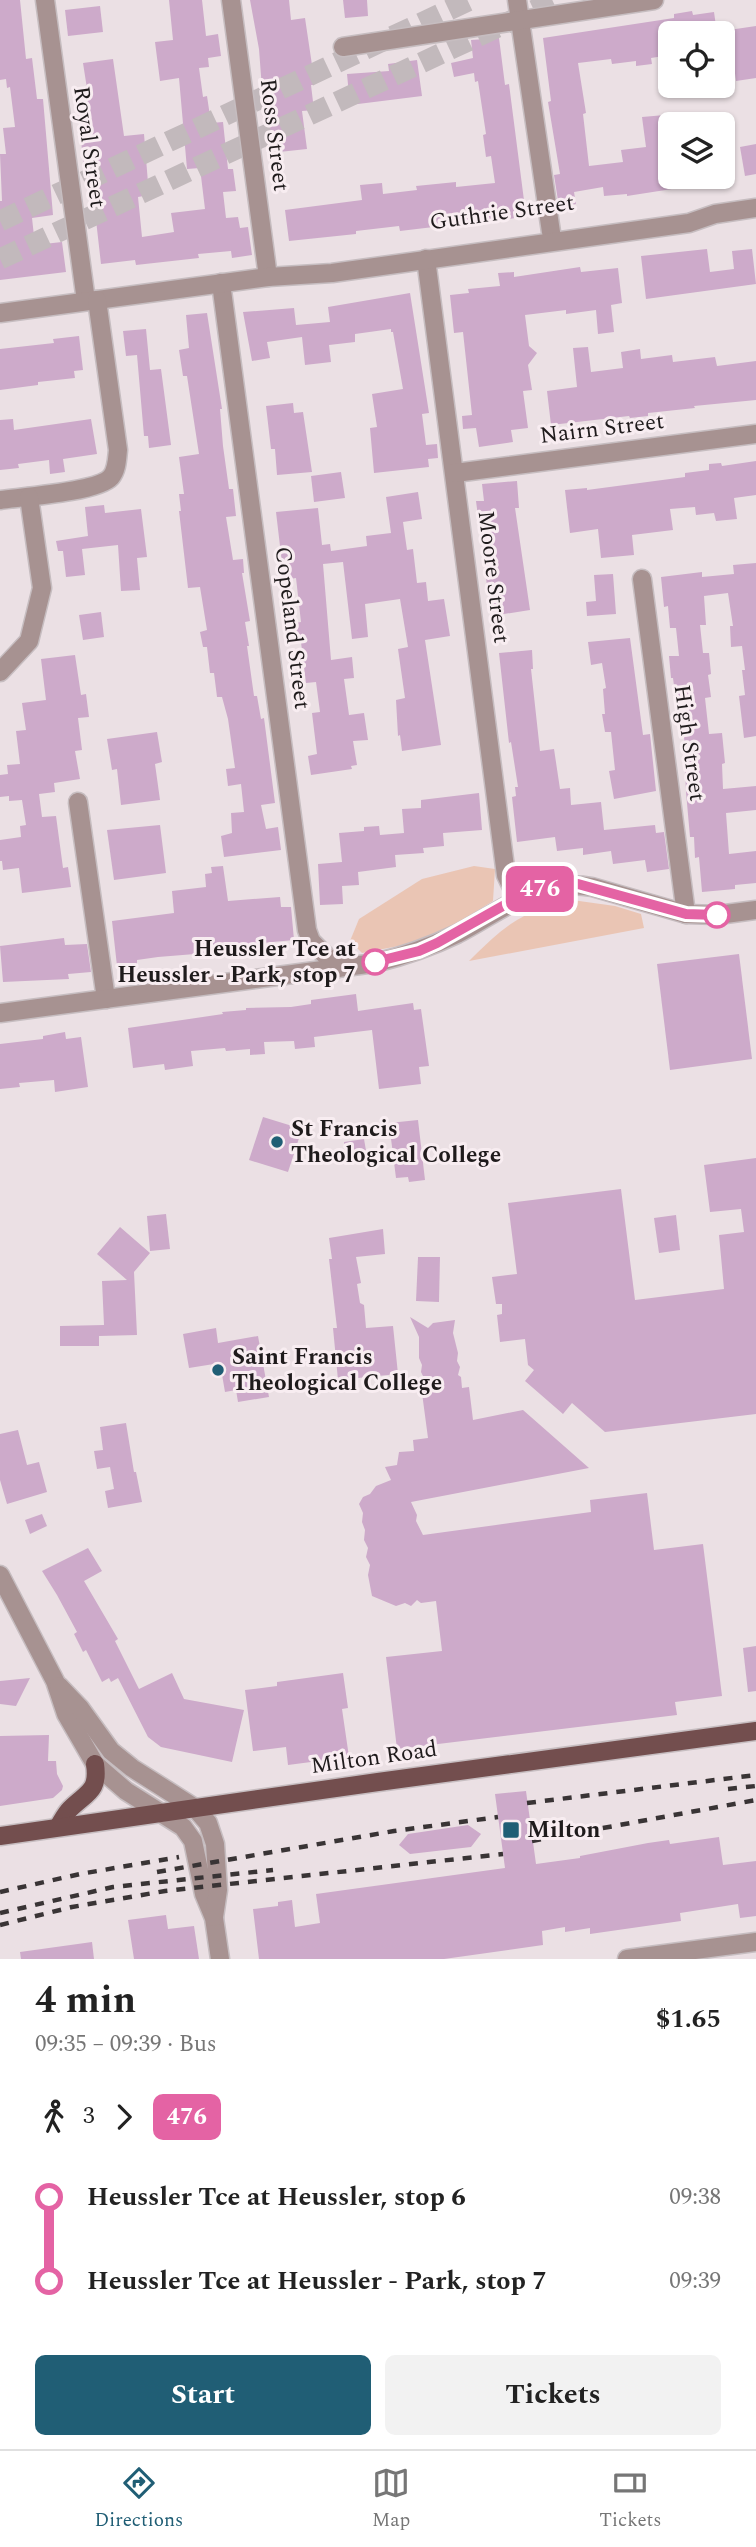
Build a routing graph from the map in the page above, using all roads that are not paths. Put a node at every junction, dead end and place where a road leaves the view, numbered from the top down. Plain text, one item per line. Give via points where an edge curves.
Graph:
1 (45, 0) edge
2 (231, 0) edge
3 (517, 0) edge
4 (654, 0) edge
5 (520, 19) junction
6 (343, 47) dead end
7 (756, 208) edge
8 (715, 214) junction
9 (551, 232) junction
10 (426, 259) junction
11 (297, 273) junction
12 (268, 277) junction
13 (220, 284) junction
14 (91, 301) junction
15 (0, 313) edge
16 (756, 434) edge
17 (455, 473) junction
18 (29, 496) junction
19 (0, 500) edge
20 (642, 579) dead end
21 (0, 672) edge
22 (78, 802) dead end
23 (517, 898) junction
24 (756, 910) edge
25 (686, 914) junction
26 (338, 968) junction
27 (106, 999) junction
28 (0, 1013) edge
29 (0, 1575) edge
30 (55, 1681) junction
31 (756, 1731) edge
32 (95, 1764) junction
33 (195, 1808) junction
34 (162, 1813) junction
35 (58, 1827) junction
36 (0, 1836) edge
37 (214, 1918) junction
38 (756, 1942) edge
39 (690, 1955) edge
40 (219, 1959) edge
41 (628, 1959) edge

1 - 14 street, Royal Street
2 - 12 street, Ross Street
3 - 5 street
4 - 5 street
5 - 6 street
5 - 9 street
7 - 8 street, Guthrie Street
8 - 9 street, Guthrie Street via 689,212
8 - 10 street, Guthrie Street via 689,223
9 - 11 street, Guthrie Street via 330,262
10 - 11 street, Guthrie Street via 332,273
10 - 17 street, Moore Street
11 - 12 street, Guthrie Street
12 - 13 street, Guthrie Street
13 - 14 street, Guthrie Street
13 - 26 street, Copeland Street via 307,930 311,942
14 - 15 street, Guthrie Street
14 - 18 street, Royal Street via 117,460 111,477 92,487
16 - 17 street, Nairn Street
17 - 23 street, Moore Street via 506,875
18 - 19 street
18 - 21 street via 42,588 29,641
20 - 25 street, High Street
22 - 27 street
23 - 25 street via 552,886 578,884
23 - 26 street via 419,951
24 - 25 street
26 - 27 street
27 - 28 street
29 - 30 street
30 - 32 street via 66,1714
30 - 33 street via 121,1760
31 - 33 main road, Milton Road
32 - 34 street
32 - 35 main road via 97,1777 91,1792 68,1811
33 - 34 main road, Milton Road
33 - 37 street via 208,1823 215,1844 218,1890
34 - 35 main road, Milton Road
34 - 37 street via 183,1827 193,1841
35 - 36 main road, Milton Road
37 - 40 street
38 - 39 street
39 - 41 street

